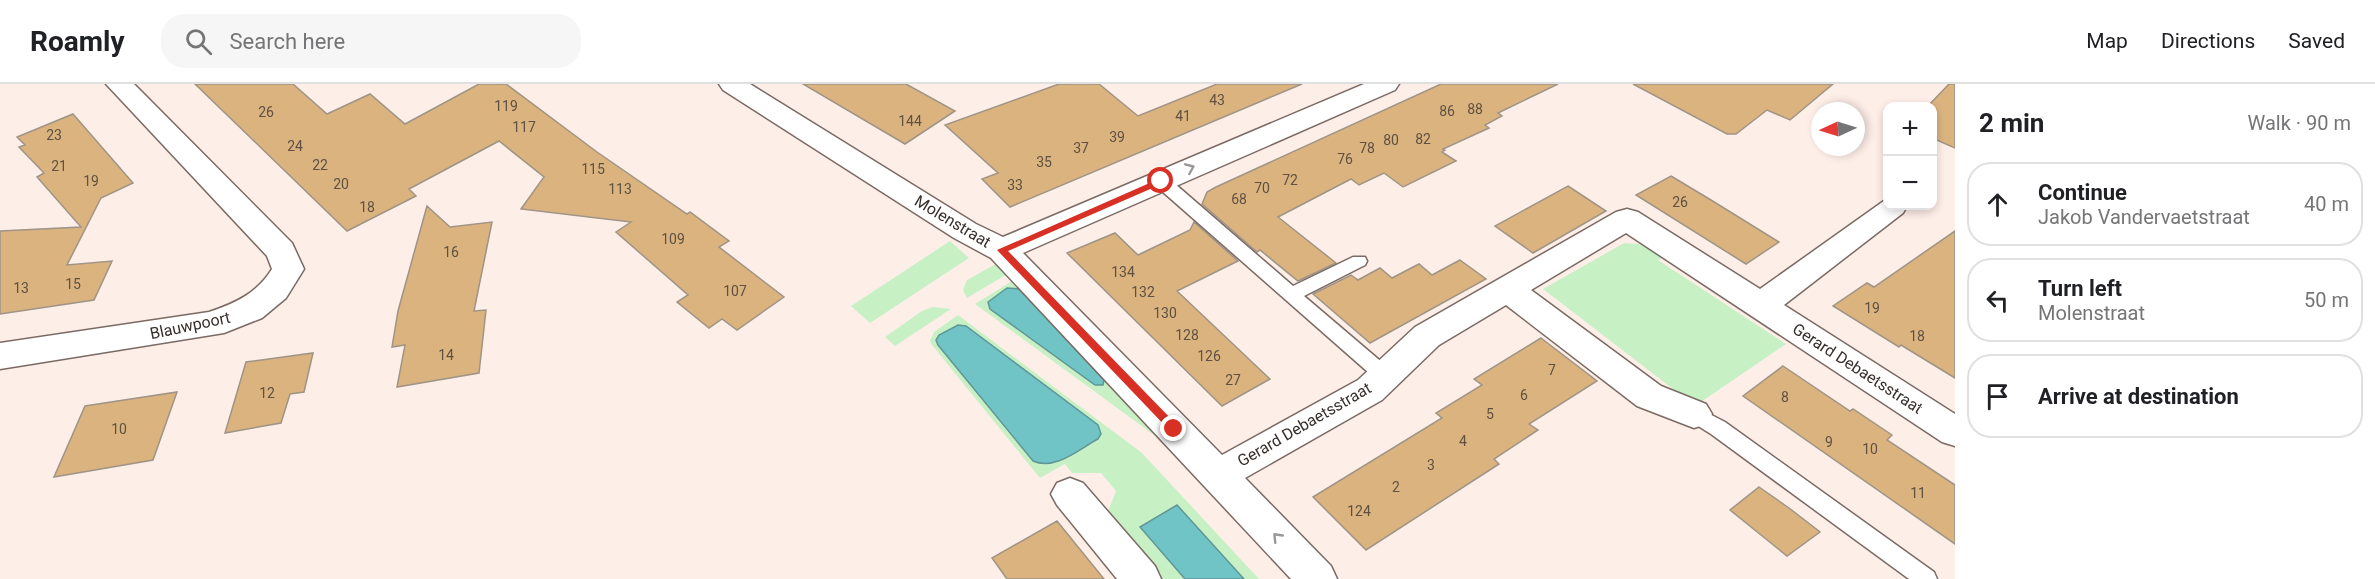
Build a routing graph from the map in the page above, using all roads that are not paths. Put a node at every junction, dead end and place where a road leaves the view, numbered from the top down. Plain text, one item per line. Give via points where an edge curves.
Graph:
1 (119, 84) edge
2 (732, 84) edge
3 (1373, 86) edge
4 (1161, 181) junction
5 (1888, 210) edge
6 (1002, 250) junction
7 (1359, 261) dead end
8 (1507, 289) junction
9 (1292, 294) junction
10 (1761, 305) junction
11 (0, 357) edge
12 (1384, 375) junction
13 (1694, 414) joint
14 (1955, 432) edge
15 (1218, 475) junction
16 (1070, 494) dead end
17 (1141, 579) edge
18 (1317, 579) edge
19 (1926, 579) edge

1 - 11 street, Blauwpoort via 281,251 288,269 275,290 251,310 212,324
2 - 6 street, Molenstraat via 965,231
4 -> 3 street
4 - 6 street
4 - 9 lane
5 - 10 street
6 - 15 street, Molenstraat
7 - 9 lane
8 - 10 street, Gerard Debaetsstraat via 1626,219
8 - 12 street, Gerard Debaetsstraat via 1427,336
8 - 13 street via 1649,396
9 - 12 lane
10 - 14 street, Gerard Debaetsstraat
12 - 15 street, Gerard Debaetsstraat via 1370,390
13 - 19 lane
18 -> 15 street, Molenstraat
16 - 17 street

